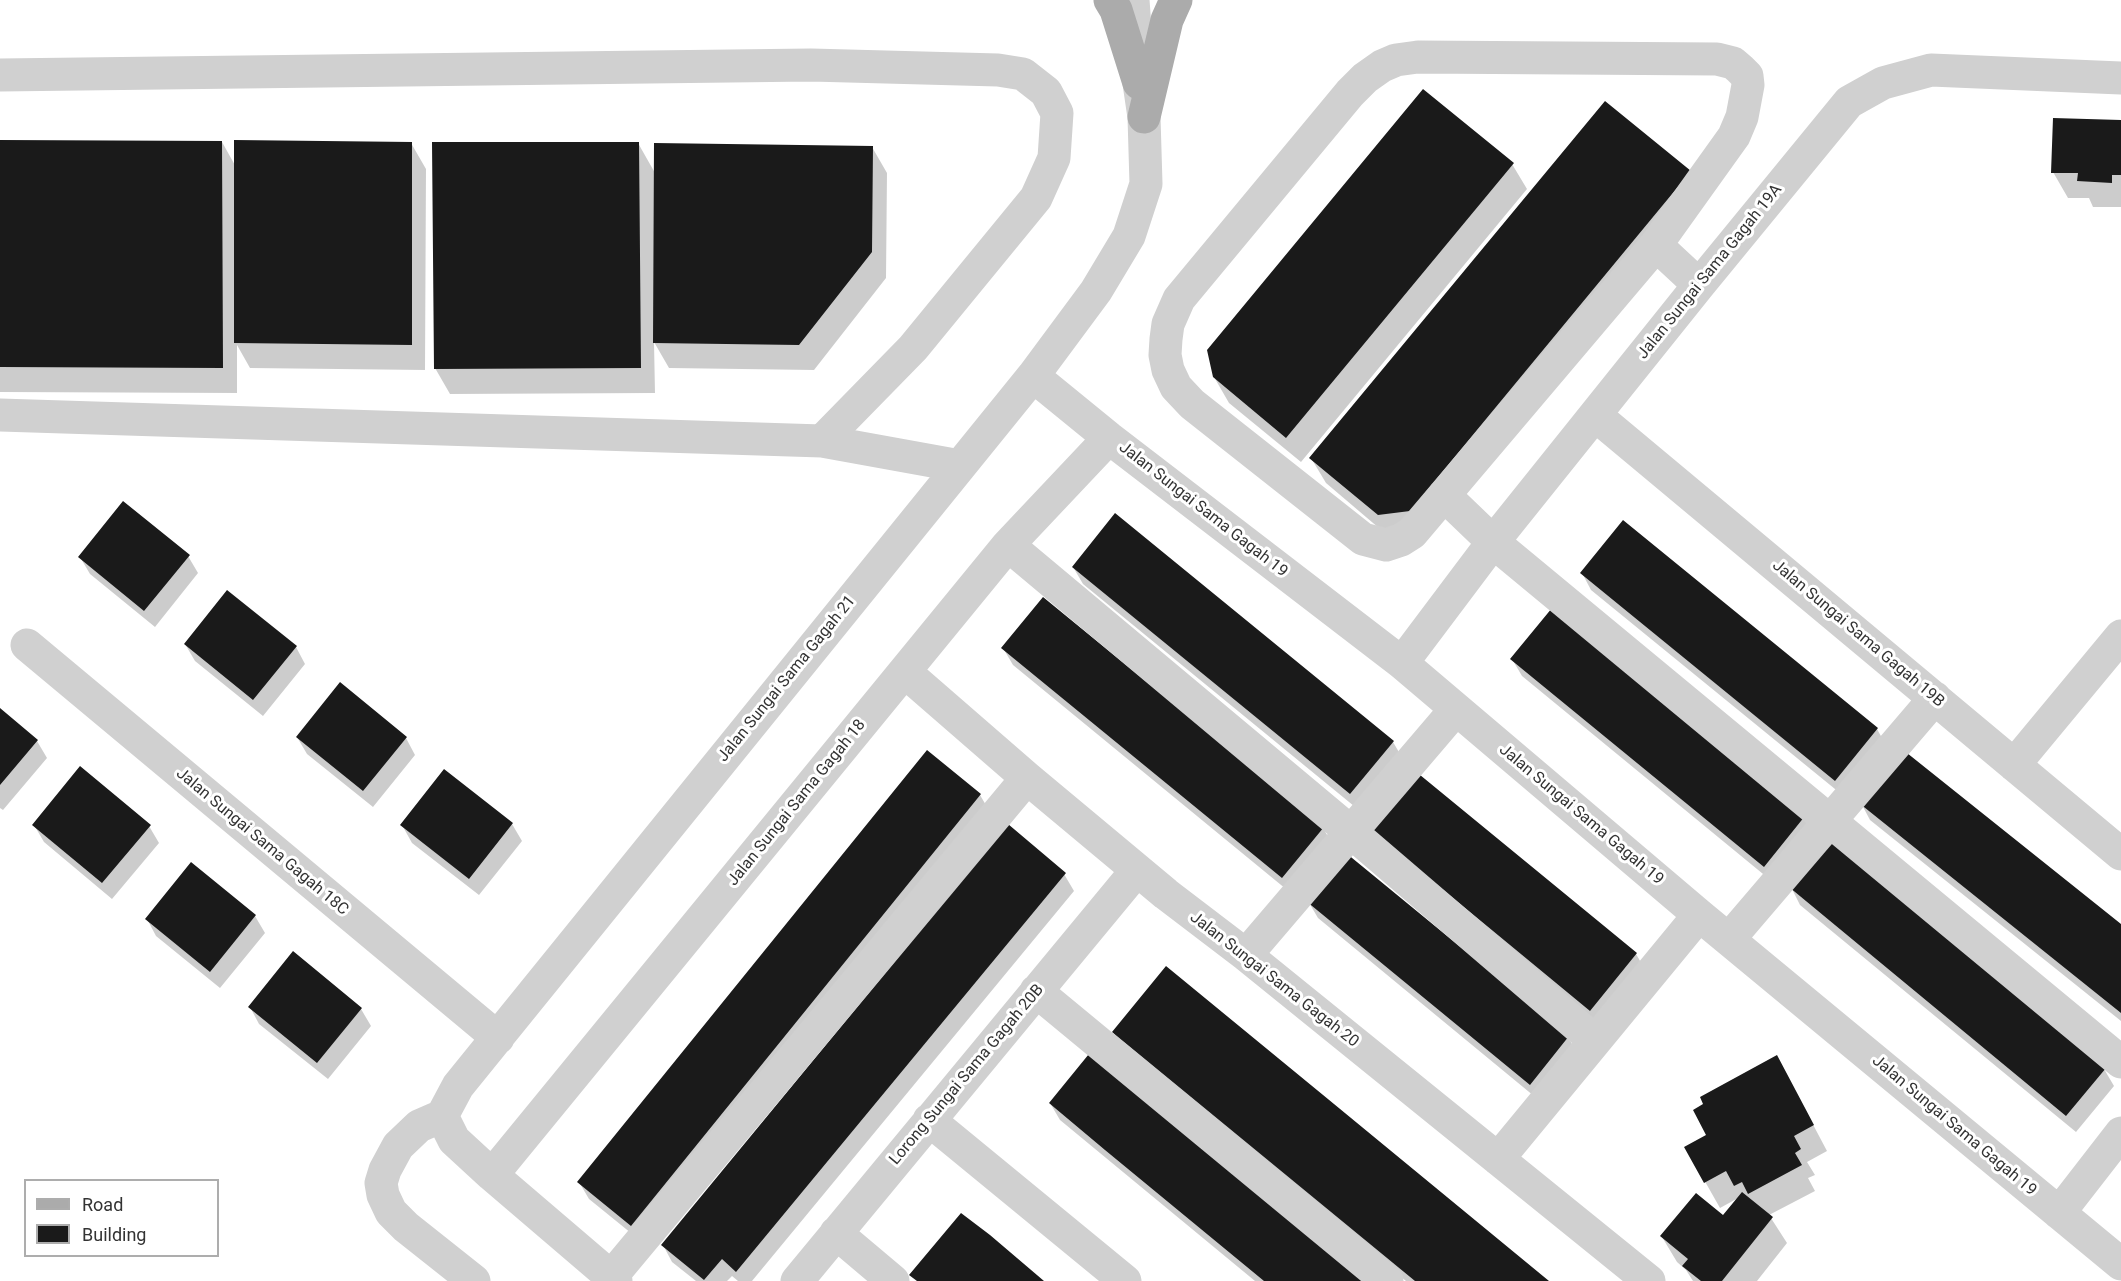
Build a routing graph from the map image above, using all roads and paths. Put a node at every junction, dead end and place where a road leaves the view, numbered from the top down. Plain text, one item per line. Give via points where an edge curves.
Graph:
1 (1110, 0) edge
2 (1133, 0) edge
3 (1176, 0) edge
4 (0, 75) edge
5 (2121, 78) edge
6 (1139, 83) junction
7 (1144, 117) junction
8 (1656, 245) junction
9 (1699, 285) junction
10 (1033, 376) junction
11 (0, 415) edge
12 (1595, 415) junction
13 (1109, 438) junction
14 (822, 441) junction
15 (960, 466) junction
16 (1444, 495) junction
17 (1493, 542) junction
18 (1008, 545) junction
19 (2121, 636) edge
20 (27, 645) dead end
21 (1402, 663) junction
22 (905, 672) junction
23 (1935, 698) junction
24 (1456, 709) junction
25 (2014, 765) junction
26 (1027, 778) junction
27 (1830, 820) junction
28 (1351, 832) junction
29 (2121, 854) edge
30 (1137, 870) junction
31 (1699, 915) junction
32 (1729, 939) junction
33 (1246, 955) junction
34 (1036, 991) junction
35 (498, 1038) junction
36 (1595, 1041) junction
37 (2121, 1062) edge
38 (442, 1116) junction
39 (929, 1120) junction
40 (2121, 1133) edge
41 (1498, 1159) junction
42 (492, 1175) junction
43 (2059, 1213) junction
44 (836, 1233) junction
45 (2121, 1264) edge
46 (614, 1279) edge
47 (474, 1281) edge
48 (797, 1281) edge
49 (893, 1281) edge
50 (1125, 1281) edge
51 (1387, 1281) edge
52 (1649, 1281) edge

1 - 6 main road
2 - 6 street, Jalan Sungai Sama Gagah 21
3 - 7 main road via 1167,20
4 - 14 street via 812,65 1023,74 1046,92 1057,113 1054,158 1036,198 913,348
5 - 9 street, Jalan Sungai Sama Gagah 19A via 1931,70 1882,82 1849,102
6 - 7 street, Jalan Sungai Sama Gagah 21
7 - 10 street, Jalan Sungai Sama Gagah 21 via 1146,184 1129,236 1096,291
8 - 9 street
8 - 16 street
8 - 16 street via 1734,136 1748,85 1747,76 1733,63 1691,58 1418,57 1382,66 1350,93 1179,299 1168,324 1168,370 1176,387 1192,404 1363,539 1386,545 1407,537
9 - 12 street, Jalan Sungai Sama Gagah 19A
10 - 13 street, Jalan Sungai Sama Gagah 19
10 - 15 street, Jalan Sungai Sama Gagah 21
11 - 14 street
12 - 17 street, Jalan Sungai Sama Gagah 19A
12 - 23 street, Jalan Sungai Sama Gagah 19B
13 - 18 street, Jalan Sungai Sama Gagah 18
13 - 21 street, Jalan Sungai Sama Gagah 19
14 - 15 street
15 - 35 street, Jalan Sungai Sama Gagah 21
16 - 17 street
17 - 21 street, Jalan Sungai Sama Gagah 19A
17 - 27 street
18 - 22 street, Jalan Sungai Sama Gagah 18
18 - 28 street
19 - 25 street
20 - 35 street, Jalan Sungai Sama Gagah 18C
21 - 24 street, Jalan Sungai Sama Gagah 19
22 - 26 street, Jalan Sungai Sama Gagah 20
22 - 42 street, Jalan Sungai Sama Gagah 18
23 - 25 street, Jalan Sungai Sama Gagah 19B
23 - 27 street
24 - 28 street
24 - 31 street, Jalan Sungai Sama Gagah 19
25 - 29 street, Jalan Sungai Sama Gagah 19B
26 - 30 street, Jalan Sungai Sama Gagah 20
26 - 46 street
27 - 32 street
27 - 37 street
28 - 33 street
28 - 36 street
30 - 33 street, Jalan Sungai Sama Gagah 20
30 - 34 street, Lorong Sungai Sama Gagah 20B
31 - 32 street, Jalan Sungai Sama Gagah 19
31 - 36 street
32 - 43 street, Jalan Sungai Sama Gagah 19
33 - 41 street, Jalan Sungai Sama Gagah 20
34 - 39 street, Lorong Sungai Sama Gagah 20B
34 - 51 street
35 - 38 street, Jalan Sungai Sama Gagah 21 via 458,1086
36 - 41 street
38 - 42 street via 454,1140
38 - 47 street via 419,1126 398,1146 381,1183 383,1195 391,1212 406,1227
39 - 44 street, Lorong Sungai Sama Gagah 20B
39 - 50 street
40 - 43 street
41 - 52 street, Jalan Sungai Sama Gagah 20
42 - 46 street
43 - 45 street, Jalan Sungai Sama Gagah 19
44 - 48 street, Lorong Sungai Sama Gagah 20B
44 - 49 street

